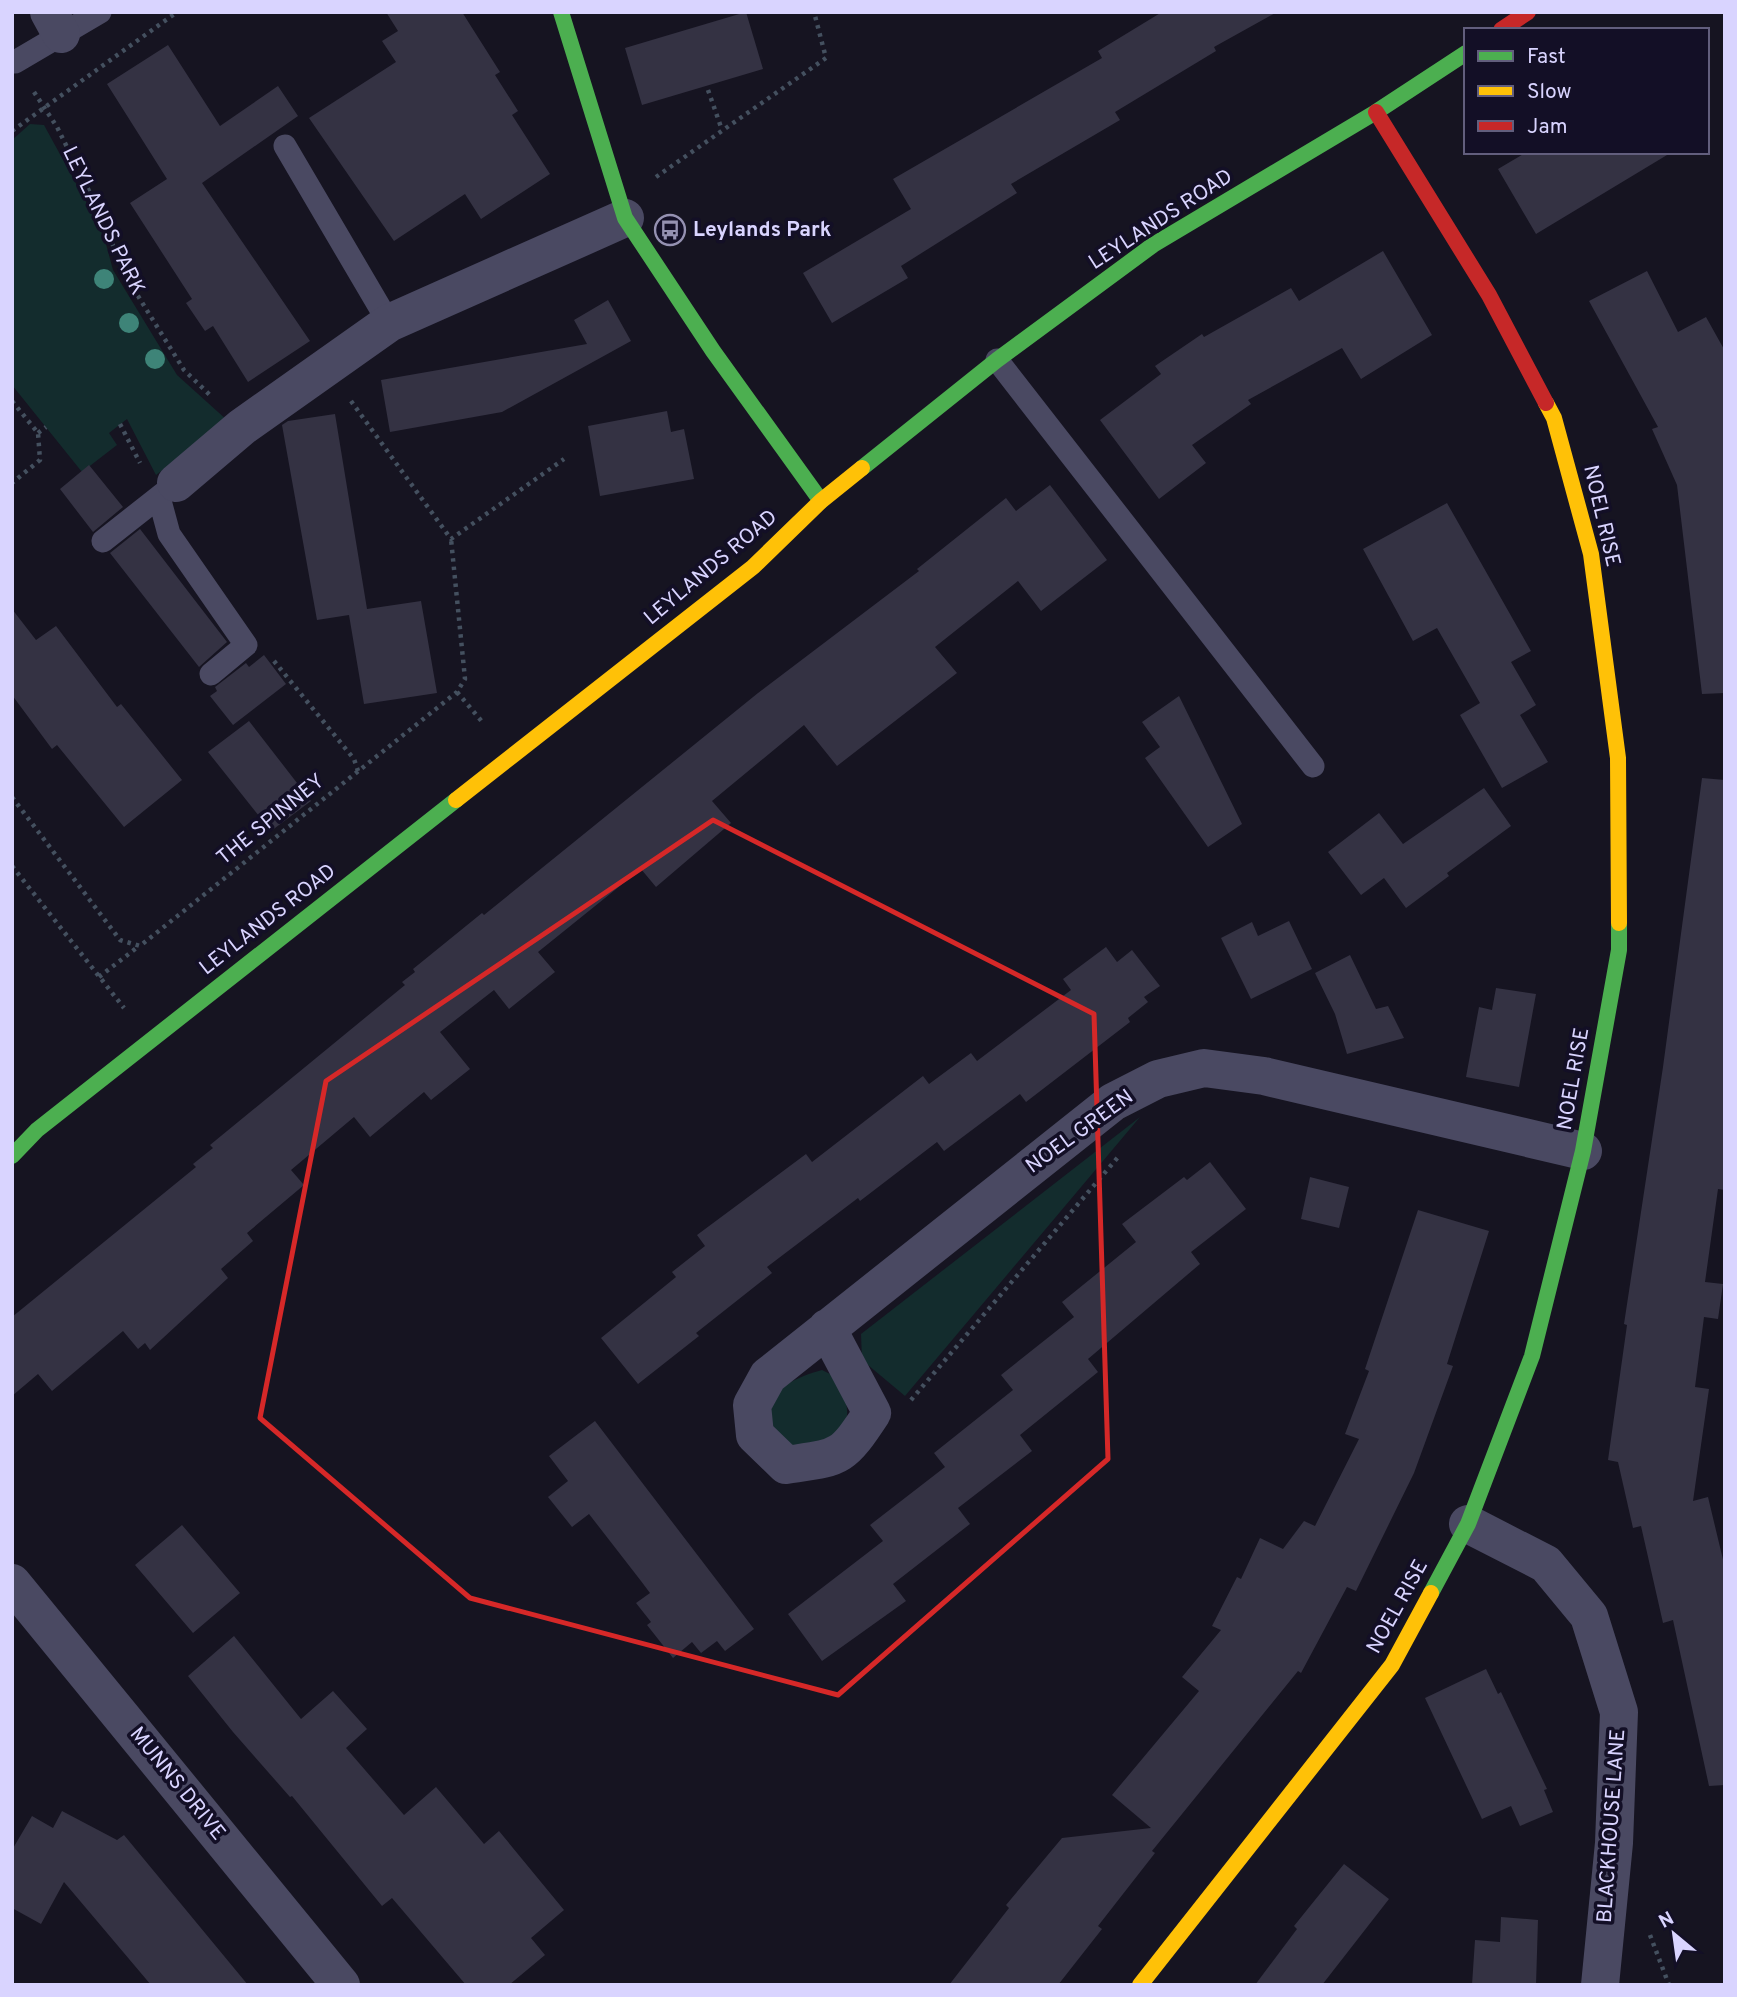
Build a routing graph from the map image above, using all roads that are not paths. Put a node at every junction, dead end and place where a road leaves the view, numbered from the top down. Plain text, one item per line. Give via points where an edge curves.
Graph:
1 (100, 12) edge
2 (561, 12) edge
3 (1528, 12) edge
4 (55, 23) edge
5 (1504, 28) edge
6 (1464, 54) edge
7 (15, 62) dead end
8 (1376, 112) junction
9 (285, 146) dead end
10 (623, 210) junction
11 (389, 323) junction
12 (998, 360) junction
13 (168, 490) junction
14 (821, 501) junction
15 (103, 541) dead end
16 (211, 674) dead end
17 (1313, 766) dead end
18 (1583, 1152) junction
19 (12, 1156) edge
20 (827, 1328) junction
21 (1468, 1524) junction
22 (12, 1583) edge
23 (341, 1985) edge
24 (1140, 1985) edge
25 (1600, 1985) edge

1 - 4 lane
2 - 10 street
3 - 5 street
4 - 7 lane
6 - 8 street, LEYLANDS ROAD
8 - 12 street, LEYLANDS ROAD via 1153,245
8 - 18 street, NOEL RISE via 1489,295 1554,418 1591,554 1618,758 1619,950
9 - 11 lane
10 - 11 street
10 - 14 street via 713,351
11 - 13 street via 242,427
12 - 14 street, LEYLANDS ROAD
12 - 17 lane
13 - 15 lane
13 - 16 lane via 169,534 246,645
14 - 19 street, LEYLANDS ROAD via 753,567 150,1040 37,1130
18 - 20 street, NOEL GREEN via 1264,1076 1205,1068 1158,1079 1113,1102
18 - 21 street, NOEL RISE via 1532,1356
20 - 20 street, NOEL GREEN via 768,1376 752,1405 755,1435 786,1465 835,1457 853,1442 872,1413
21 - 24 street, NOEL RISE via 1392,1665
21 - 25 street, BLACKHOUSE LANE via 1546,1564 1589,1616 1619,1712 1614,1843
22 - 23 street, MUNNS DRIVE

